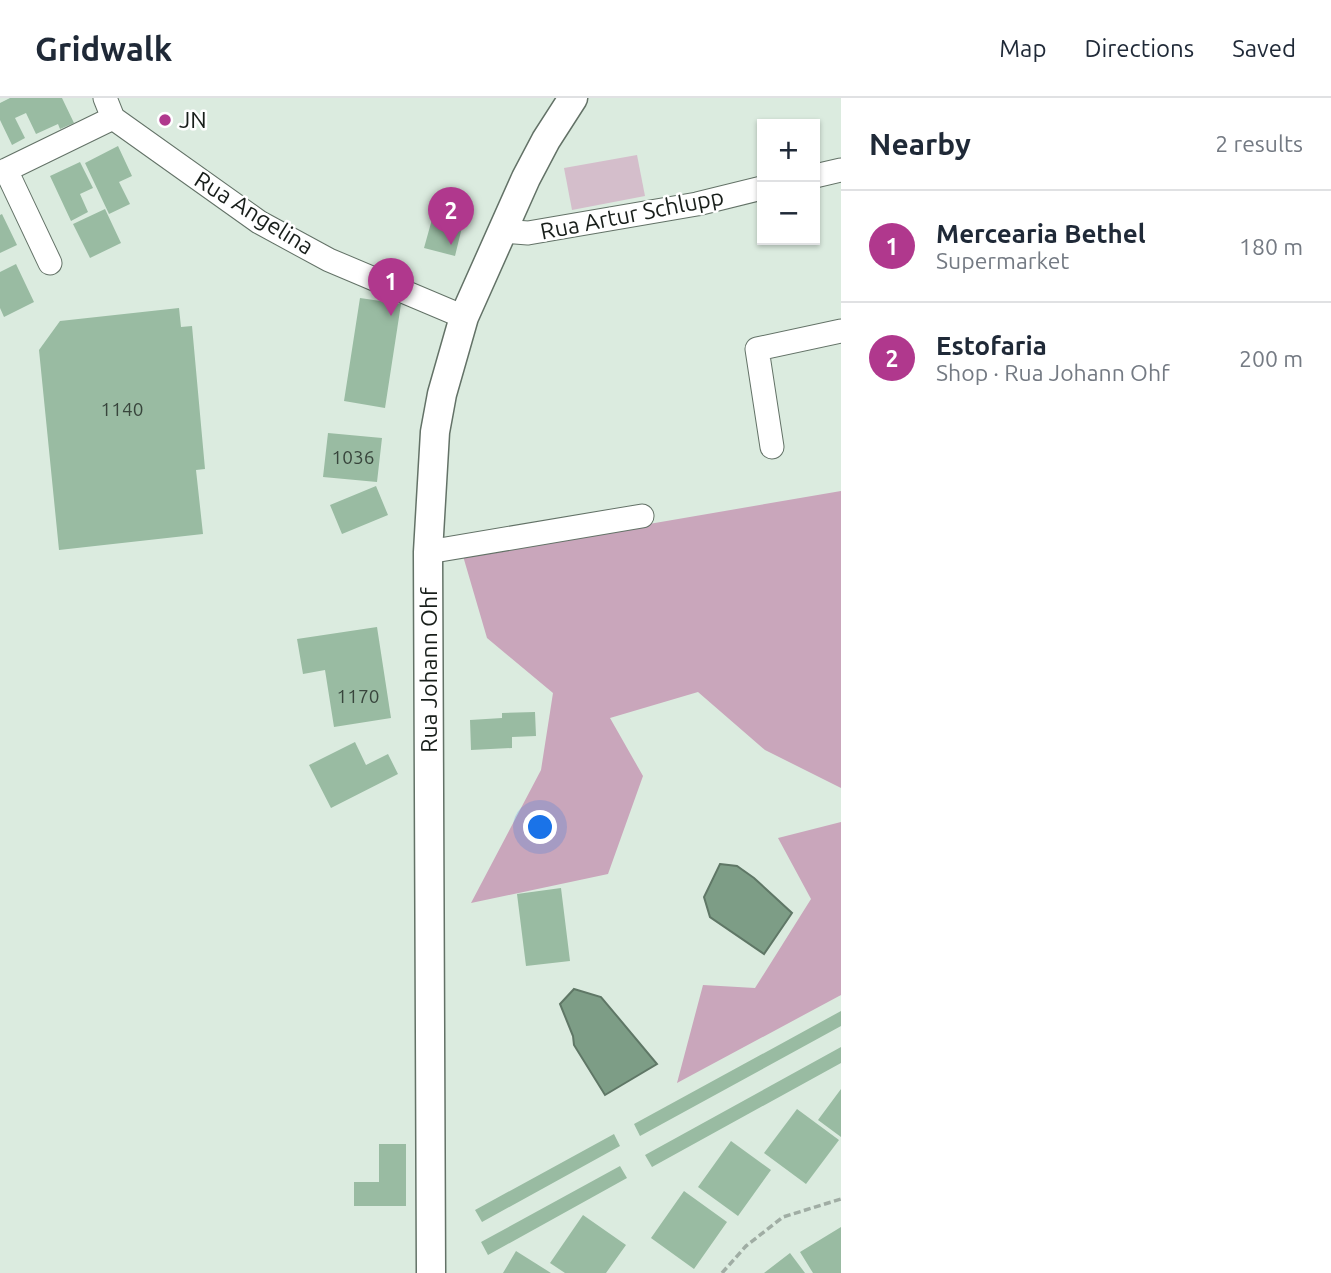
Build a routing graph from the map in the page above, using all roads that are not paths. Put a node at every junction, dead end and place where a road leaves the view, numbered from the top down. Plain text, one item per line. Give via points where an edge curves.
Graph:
1 (573, 98) edge
2 (109, 108) edge
3 (841, 170) edge
4 (3, 171) edge
5 (820, 175) edge
6 (757, 189) edge
7 (502, 231) junction
8 (50, 263) dead end
9 (464, 317) junction
10 (841, 331) edge
11 (772, 447) dead end
12 (642, 516) dead end
13 (428, 552) junction
14 (431, 1273) edge

1 - 7 main road, Rua Johann Ohf via 541,150
2 - 4 street
2 - 9 street, Rua Angelina via 259,222 329,260
3 - 5 street
4 - 8 street
6 - 7 street, Rua Artur Schlupp via 528,233
7 - 9 main road, Rua Johann Ohf
9 - 13 main road, Rua Johann Ohf via 435,432
10 - 11 street via 757,349
12 - 13 street
13 - 14 main road, Rua Johann Ohf

